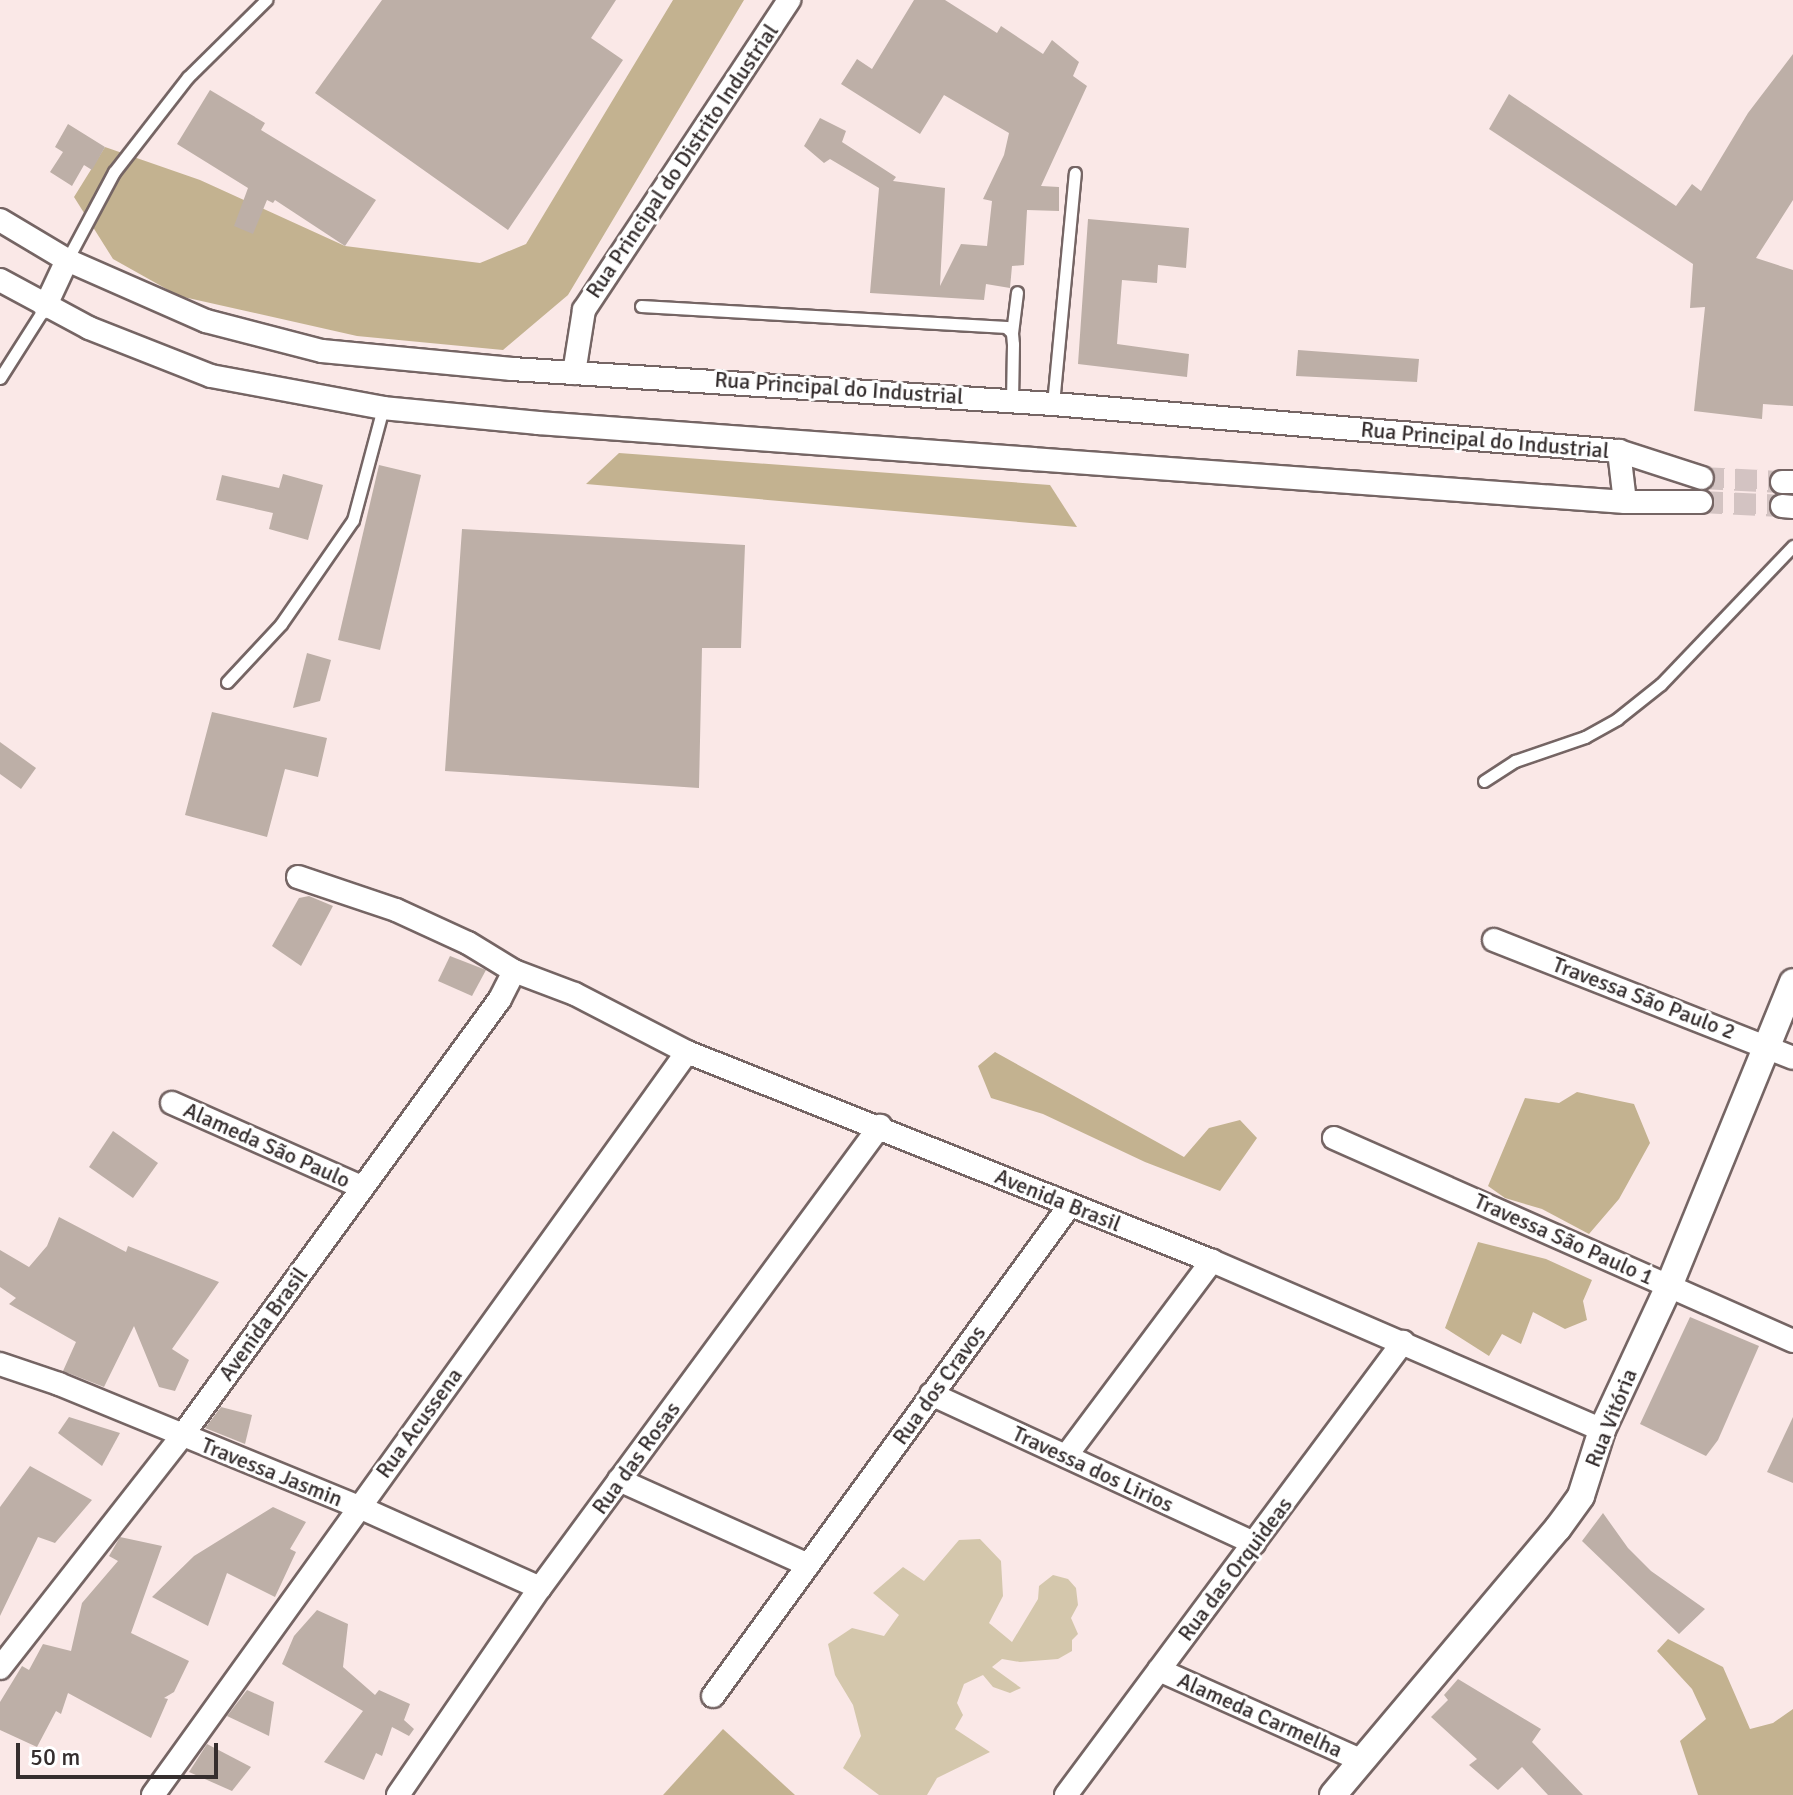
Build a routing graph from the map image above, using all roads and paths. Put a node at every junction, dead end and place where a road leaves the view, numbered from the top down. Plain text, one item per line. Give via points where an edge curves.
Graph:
1 (266, 0) edge
2 (789, 0) edge
3 (1075, 173) dead end
4 (0, 220) edge
5 (67, 260) junction
6 (0, 280) edge
7 (1017, 292) dead end
8 (641, 306) dead end
9 (45, 307) junction
10 (1012, 333) junction
11 (574, 373) junction
12 (0, 378) edge
13 (1012, 401) junction
14 (1053, 404) junction
15 (383, 408) junction
16 (1619, 451) junction
17 (1702, 478) tunnel mouth
18 (1625, 502) junction
19 (1701, 502) tunnel mouth
20 (1793, 546) edge
21 (227, 682) dead end
22 (1484, 781) dead end
23 (298, 877) dead end
24 (1494, 940) dead end
25 (514, 971) junction
26 (1793, 982) edge
27 (1767, 1046) junction
28 (687, 1052) junction
29 (1793, 1058) edge
30 (172, 1103) dead end
31 (880, 1126) junction
32 (1334, 1138) dead end
33 (362, 1187) junction
34 (1070, 1205) junction
35 (1212, 1261) junction
36 (1669, 1286) junction
37 (1793, 1341) edge
38 (1403, 1342) junction
39 (0, 1364) edge
40 (931, 1394) junction
41 (1602, 1430) junction
42 (182, 1436) junction
43 (1066, 1456) junction
44 (619, 1480) junction
45 (359, 1507) junction
46 (1254, 1543) junction
47 (808, 1565) junction
48 (540, 1588) junction
49 (0, 1668) edge
50 (1159, 1670) junction
51 (713, 1696) dead end
52 (1360, 1760) junction
53 (153, 1795) edge
54 (398, 1795) edge
55 (1066, 1795) edge
56 (1333, 1795) edge

1 - 5 lane via 188,77 114,172
2 - 11 street, Rua Principal do Distrito Industrial via 584,310
3 - 14 lane
4 - 5 street, Rua Principal do Industrial
5 - 9 street
5 - 11 street, Rua Principal do Industrial via 206,321 322,351
6 - 9 street
7 - 10 lane
8 - 10 lane via 1006,327
9 - 12 lane
9 - 15 street via 211,376
10 - 13 lane
11 - 13 street, Rua Principal do Industrial
13 - 14 street, Rua Principal do Industrial
14 - 16 street, Rua Principal do Industrial
15 - 18 street
15 - 21 lane via 353,520 281,624
16 - 17 street, Rua Principal do Industrial
16 - 18 street
18 - 19 street
20 - 22 lane via 1661,684 1617,719 1585,737 1515,761
23 - 25 street, Avenida Brasil via 396,910
24 - 27 street, Travessa São Paulo 2
25 - 28 street, Avenida Brasil via 575,994
25 - 33 street, Avenida Brasil via 500,999
26 - 27 street, Rua Vitória
27 - 29 street, Travessa São Paulo 2
27 - 36 street, Rua Vitória
28 - 31 street, Avenida Brasil
28 - 45 street, Rua Acussena
30 - 33 street, Alameda São Paulo
31 - 34 street, Avenida Brasil
31 - 44 street, Rua das Rosas
32 - 36 street, Travessa São Paulo 1
33 - 42 street, Avenida Brasil
34 - 35 street, Avenida Brasil
34 - 40 street, Rua dos Cravos
35 - 38 street, Avenida Brasil
35 - 43 street
36 - 37 street, Travessa São Paulo 1
36 - 41 street, Rua Vitória
38 - 41 street, Avenida Brasil
38 - 46 street, Rua das Orquideas
39 - 42 street, Travessa Jasmin
40 - 43 street, Travessa dos Lirios
40 - 47 street, Rua dos Cravos
41 - 52 street, Rua Vitória via 1581,1496 1558,1528
42 - 45 street, Travessa Jasmin
42 - 49 street, Avenida Brasil
43 - 46 street, Travessa dos Lirios
44 - 47 street
44 - 48 street, Rua das Rosas
45 - 48 street, Travessa Jasmin
45 - 53 street, Rua Acussena
46 - 50 street, Rua das Orquideas
47 - 51 street, Rua dos Cravos
48 - 54 street, Rua das Rosas
50 - 52 street, Alameda Carmelha
50 - 55 street, Rua das Orquideas
52 - 56 street, Rua Vitória

